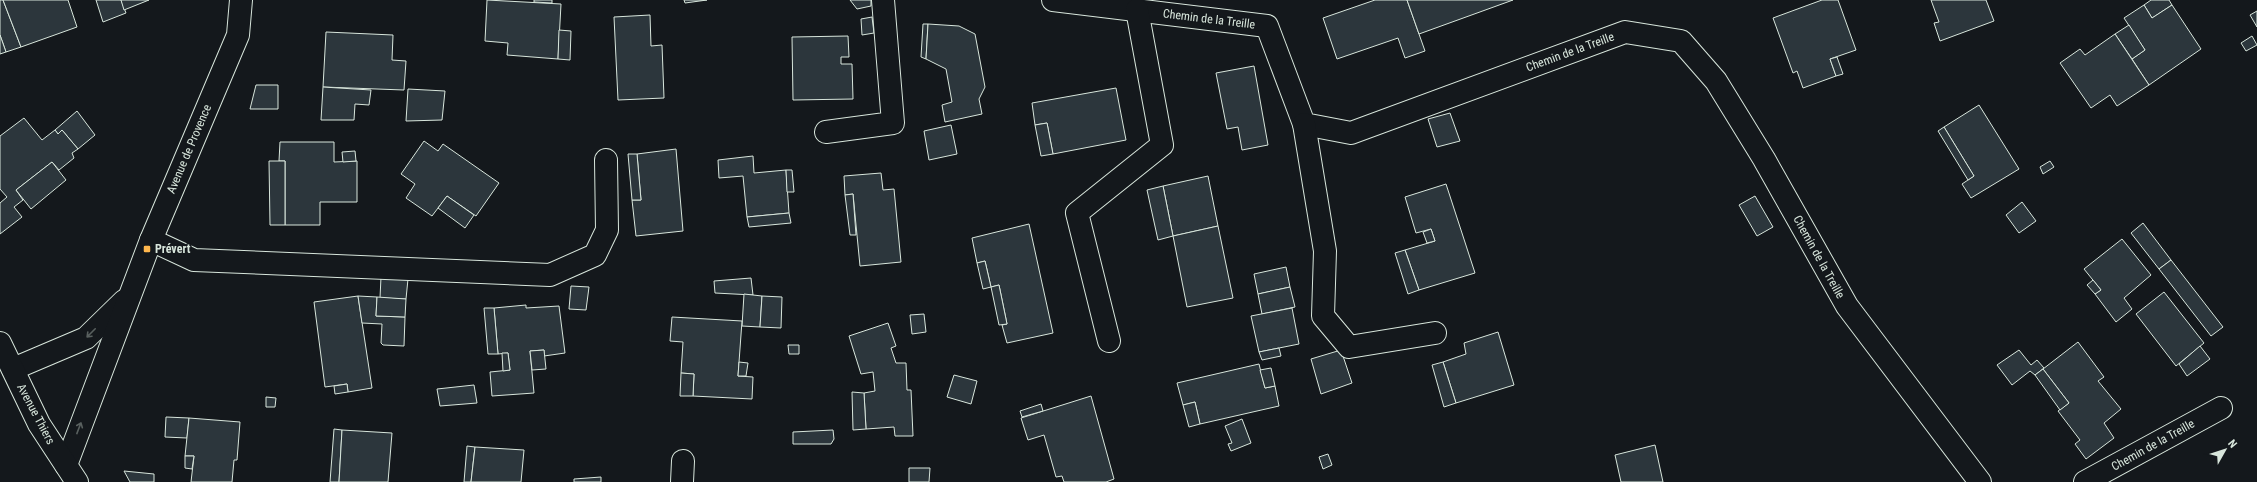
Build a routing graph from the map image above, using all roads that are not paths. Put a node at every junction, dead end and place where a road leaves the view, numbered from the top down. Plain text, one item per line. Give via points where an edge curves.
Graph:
1 (241, 0) edge
2 (883, 0) edge
3 (1053, 0) edge
4 (1123, 6) edge
5 (1304, 124) junction
6 (826, 132) dead end
7 (606, 160) dead end
8 (151, 240) junction
9 (129, 296) junction
10 (1435, 333) dead end
11 (1109, 341) dead end
12 (0, 343) edge
13 (13, 370) junction
14 (2221, 408) dead end
15 (71, 473) edge
16 (1980, 482) edge
17 (2085, 482) edge

1 - 8 street, Avenue de Provence via 238,35
2 - 6 street via 893,123
3 - 4 street, Chemin de la Treille
4 - 5 street, Chemin de la Treille via 1267,26
4 - 11 street via 1162,145 1076,213
5 - 10 street via 1325,251 1322,316 1349,347
5 - 16 street, Chemin de la Treille via 1351,133 1625,32 1681,41 1716,81 1764,159 1847,306
7 - 8 street via 607,230 596,255 550,275 194,260
8 - 9 street, Avenue de Provence
9 -> 13 street, Avenue de Provence via 86,338
15 -> 9 street, Avenue de Provence
12 - 13 street, Avenue Thiers
13 - 15 street, Avenue Thiers via 39,424
14 - 17 street, Chemin de la Treille

